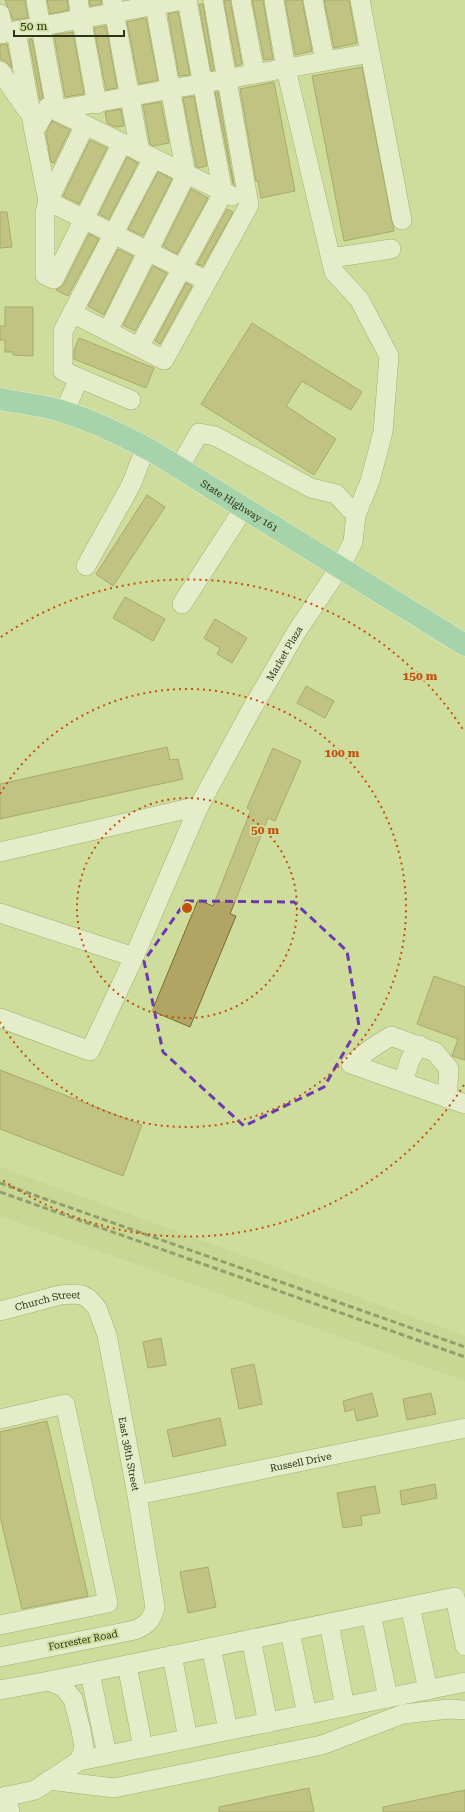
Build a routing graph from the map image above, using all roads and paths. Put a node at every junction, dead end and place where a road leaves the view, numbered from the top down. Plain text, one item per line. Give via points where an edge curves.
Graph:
1 (36, 0) edge
2 (78, 0) edge
3 (183, 0) edge
4 (188, 0) edge
5 (213, 0) edge
6 (241, 0) edge
7 (274, 0) edge
8 (313, 0) edge
9 (360, 0) edge
10 (154, 3) edge
11 (113, 6) edge
12 (0, 14) edge
13 (82, 19) junction
14 (41, 26) junction
15 (6, 33) edge
16 (370, 53) junction
17 (325, 61) junction
18 (286, 69) junction
19 (0, 71) edge
20 (255, 74) junction
21 (227, 80) junction
22 (203, 84) junction
23 (170, 90) junction
24 (130, 97) junction
25 (97, 104) junction
26 (56, 110) junction
27 (32, 124) junction
28 (86, 125) junction
29 (122, 143) junction
30 (146, 155) junction
31 (186, 175) junction
32 (223, 192) junction
33 (48, 201) junction
34 (249, 205) junction
35 (83, 219) junction
36 (402, 220) dead end
37 (113, 233) junction
38 (391, 249) dead end
39 (149, 252) junction
40 (331, 258) junction
41 (182, 268) junction
42 (207, 281) junction
43 (72, 314) junction
44 (108, 331) junction
45 (139, 347) junction
46 (79, 378) junction
47 (0, 399) edge
48 (131, 400) dead end
49 (64, 413) junction
50 (146, 447) junction
51 (179, 468) junction
52 (244, 508) junction
53 (356, 515) junction
54 (86, 566) dead end
55 (340, 567) junction
56 (182, 604) dead end
57 (465, 645) edge
58 (199, 806) junction
59 (0, 852) edge
60 (0, 913) edge
61 (134, 957) junction
62 (0, 1018) edge
63 (419, 1045) junction
64 (403, 1082) junction
65 (447, 1098) junction
66 (465, 1104) edge
67 (94, 1304) joint
68 (0, 1311) edge
69 (0, 1419) edge
70 (465, 1428) edge
71 (137, 1495) junction
72 (410, 1606) junction
73 (155, 1607) joint
74 (371, 1614) junction
75 (328, 1623) junction
76 (0, 1625) edge
77 (290, 1631) junction
78 (251, 1639) junction
79 (465, 1646) edge
80 (211, 1647) junction
81 (172, 1655) junction
82 (0, 1656) edge
83 (127, 1665) junction
84 (90, 1673) junction
85 (49, 1681) junction
86 (465, 1682) edge
87 (0, 1690) edge
88 (428, 1690) junction
89 (388, 1698) junction
90 (345, 1707) junction
91 (465, 1710) edge
92 (307, 1715) junction
93 (268, 1723) junction
94 (228, 1730) junction
95 (188, 1739) junction
96 (143, 1748) junction
97 (108, 1755) junction
98 (79, 1761) junction
99 (49, 1780) junction
100 (5, 1802) edge

1 - 14 street
2 - 13 street
3 - 10 street
4 - 22 street
5 - 21 street
6 - 20 street
7 - 18 street, Market Plaza
8 - 17 street
9 - 16 street
10 - 11 street
10 - 23 street
11 - 13 street
11 - 24 street
12 - 15 street
13 - 14 street
13 - 25 street
14 - 15 street
14 - 26 street
15 - 27 street
16 - 17 street
16 - 36 street
17 - 18 street
18 - 20 street
18 - 40 street, Market Plaza
19 - 27 street
20 - 21 street
21 - 22 street
21 - 34 street
22 - 23 street
22 - 32 street
23 - 24 street
23 - 31 street
24 - 25 street
24 - 30 street
25 - 26 street
26 - 27 street via 48,107
26 - 28 street
27 - 33 street
28 - 29 street
28 - 33 street
29 - 30 street
29 - 35 street
30 - 31 street
30 - 37 street
31 - 32 street
31 - 39 street
32 - 34 street
32 - 41 street
33 - 35 street
33 - 35 street via 45,212 45,274 54,279
34 - 42 street
35 - 37 street
37 - 39 street
37 - 43 street
38 - 40 street
39 - 41 street
39 - 44 street
40 - 53 street, Market Plaza via 334,272 359,299 389,356 383,432 370,481
41 - 42 street
41 - 45 street
42 - 45 street via 164,360
43 - 44 street
43 - 46 street via 63,331 63,371
44 - 45 street
46 - 48 street
46 - 49 street
47 - 49 main road, State Highway 161 via 46,407
49 - 50 main road, State Highway 161 via 115,431
50 - 51 main road, State Highway 161
50 - 54 street via 131,485
51 - 52 main road, State Highway 161
51 - 53 street via 199,433 215,436 311,488 336,494
52 - 55 main road, State Highway 161
52 - 56 street
53 - 55 street, Market Plaza via 352,542
55 - 57 main road, State Highway 161
55 - 58 street, Market Plaza via 297,631
58 - 59 street
58 - 61 street, Market Plaza
60 - 61 street
61 - 62 street, Market Plaza via 90,1051
63 - 64 street via 410,1060
63 - 64 street via 392,1036 351,1064
63 - 65 street via 435,1052 449,1069
64 - 65 street
65 - 66 street
67 - 68 street, Church Street via 82,1295 60,1295
67 - 71 street, East 38th Street via 107,1335
69 - 76 street via 65,1404 108,1603
70 - 71 street, Russell Drive
71 - 73 street, East 38th Street
72 - 74 street
72 - 79 street via 455,1597
72 - 88 street
73 - 82 street, Forrester Road via 149,1622 135,1630
74 - 75 street
74 - 89 street
75 - 77 street
75 - 90 street
77 - 78 street
77 - 92 street
78 - 80 street
78 - 93 street
80 - 81 street
80 - 94 street
81 - 83 street
81 - 95 street
83 - 84 street
83 - 96 street
84 - 85 street
84 - 97 street
85 - 87 street
85 - 98 street via 63,1687 73,1699 82,1730 84,1749
86 - 88 street
88 - 89 street
89 - 90 street
90 - 92 street
91 - 99 street via 449,1709 403,1714 322,1745 114,1788
92 - 93 street
93 - 94 street
94 - 95 street
95 - 96 street
96 - 97 street
97 - 98 street
98 - 99 street
99 - 100 street via 35,1790

